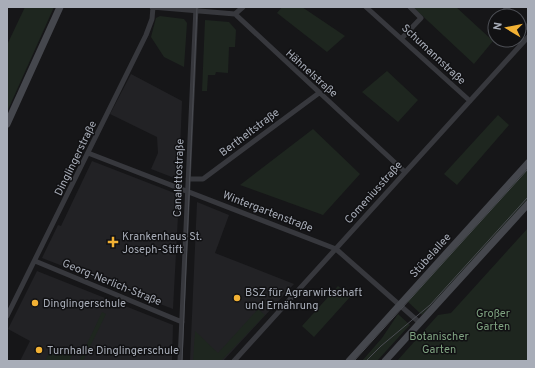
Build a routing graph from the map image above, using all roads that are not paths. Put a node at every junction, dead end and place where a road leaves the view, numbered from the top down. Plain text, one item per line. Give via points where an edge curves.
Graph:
1 (60, 7) edge
2 (153, 7) edge
3 (243, 7) edge
4 (366, 7) edge
5 (410, 7) edge
6 (196, 9) edge
7 (235, 14) junction
8 (528, 37) edge
9 (402, 38) junction
10 (319, 93) junction
11 (470, 101) junction
12 (7, 124) edge
13 (88, 153) junction
14 (528, 163) edge
15 (405, 172) junction
16 (188, 179) junction
17 (188, 191) junction
18 (528, 204) edge
19 (336, 249) junction
20 (35, 261) junction
21 (400, 305) junction
22 (7, 316) edge
23 (182, 322) junction
24 (420, 322) junction
25 (180, 361) edge
26 (234, 361) edge
27 (349, 361) edge
28 (385, 361) edge

1 - 12 main road
2 - 6 street
2 - 13 street, Dinglingerstraße via 146,35
3 - 7 street
4 - 9 street, Schumannstraße
5 - 9 street via 421,18
6 - 7 street
6 - 16 street, Canalettostraße
7 - 10 street, Hähnelstraße
8 - 11 street, Comeniusstraße
9 - 11 street, Schumannstraße
10 - 15 street, Hähnelstraße
10 - 16 street, Bertheltstraße via 203,179
11 - 15 street, Comeniusstraße
13 - 17 street, Wintergartenstraße
13 - 20 street, Dinglingerstraße
14 - 21 main road, Stübelallee
15 - 19 street, Comeniusstraße
16 - 17 street, Canalettostraße
17 - 19 street, Wintergartenstraße
17 - 23 street, Canalettostraße
18 - 24 main road
19 - 21 street, Wintergartenstraße
19 - 26 street, Comeniusstraße
20 - 22 street, Dinglingerstraße
20 - 23 street, Georg-Nerlich-Straße
21 - 24 street, Wintergartenstraße
21 - 27 main road, Stübelallee
23 - 25 street, Canalettostraße
24 - 28 main road

